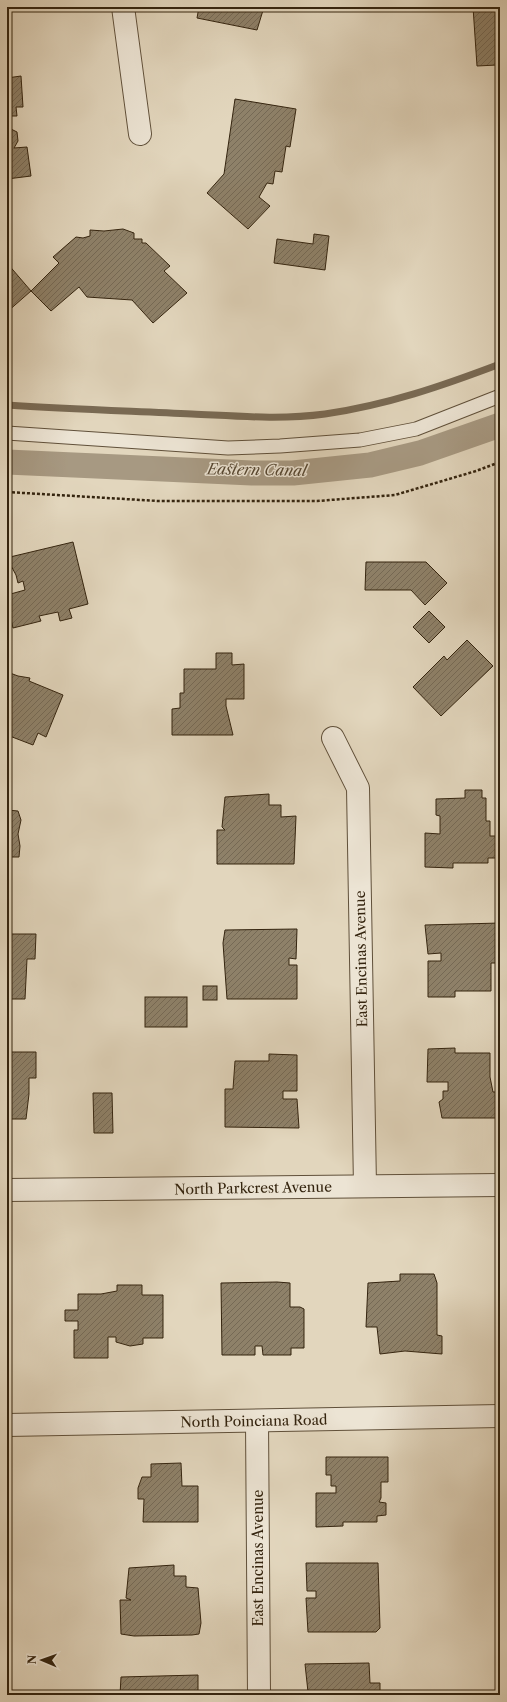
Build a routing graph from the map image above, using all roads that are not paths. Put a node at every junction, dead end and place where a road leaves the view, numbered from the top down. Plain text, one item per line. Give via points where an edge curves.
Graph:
1 (123, 7) edge
2 (140, 134) dead end
3 (500, 396) edge
4 (7, 432) edge
5 (333, 738) dead end
6 (365, 1186) junction
7 (500, 1186) edge
8 (7, 1190) edge
9 (500, 1416) edge
10 (257, 1422) junction
11 (7, 1425) edge
12 (259, 1695) edge

1 - 2 street
3 - 4 lane via 416,430 360,440 280,446 228,448
5 - 6 street, East Encinas Avenue via 358,788
6 - 7 street, North Parkcrest Avenue
6 - 8 street, North Parkcrest Avenue
9 - 10 street, North Poinciana Road
10 - 11 street, North Poinciana Road
10 - 12 street, East Encinas Avenue

